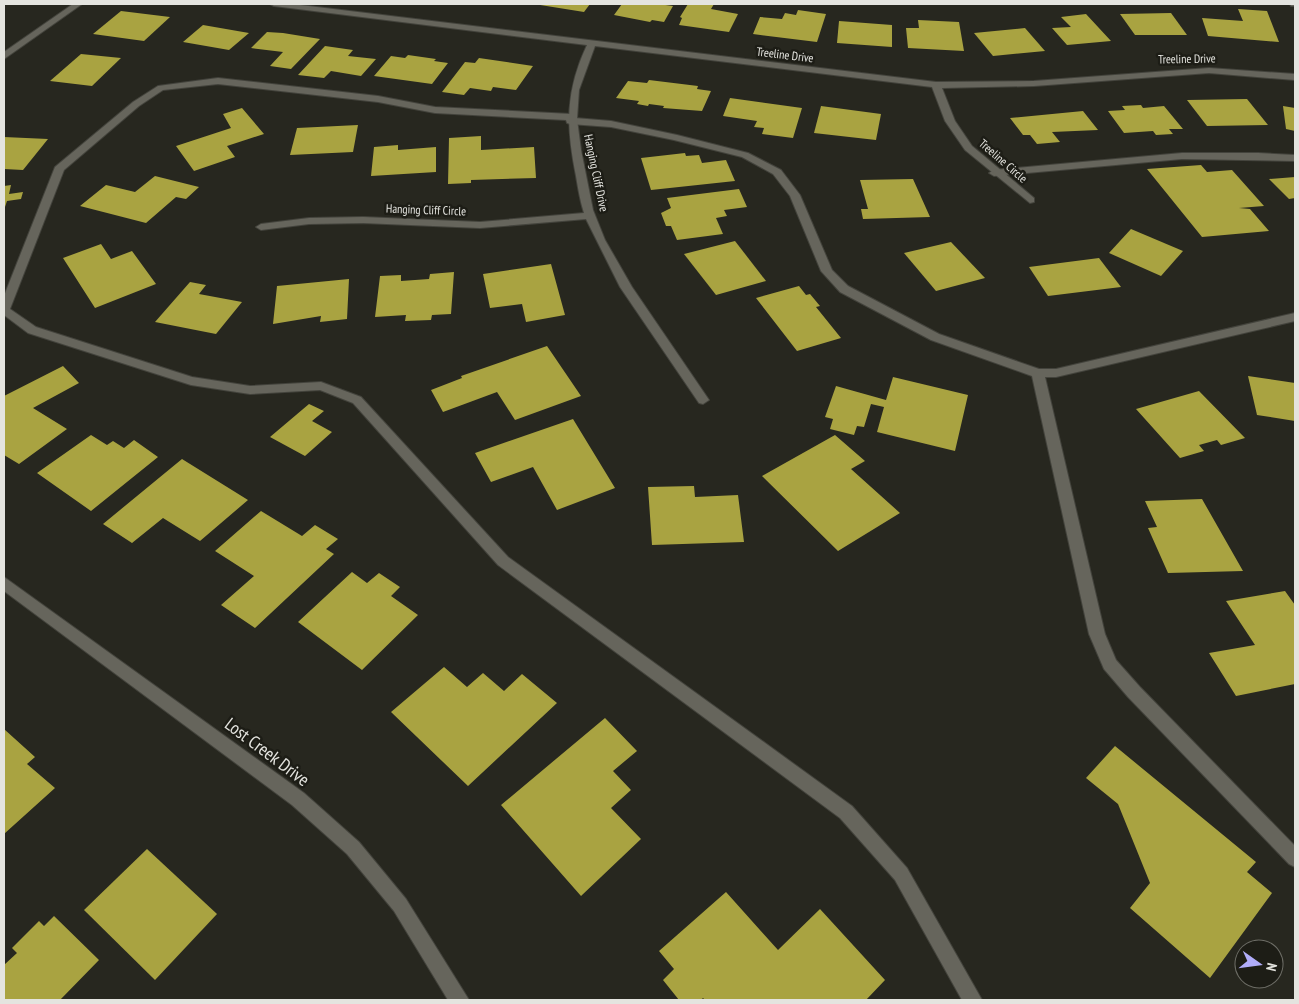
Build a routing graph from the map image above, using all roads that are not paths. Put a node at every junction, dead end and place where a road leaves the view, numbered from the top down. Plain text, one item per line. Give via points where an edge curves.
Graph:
1 (78, 4) edge
2 (274, 4) edge
3 (592, 43) junction
4 (4, 56) edge
5 (1295, 77) edge
6 (936, 85) junction
7 (571, 119) junction
8 (1295, 158) edge
9 (994, 173) junction
10 (1030, 200) dead end
11 (590, 216) junction
12 (261, 227) dead end
13 (1295, 318) edge
14 (1038, 373) junction
15 (703, 400) dead end
16 (4, 583) edge
17 (1295, 858) edge
18 (459, 1000) edge
19 (972, 1000) edge

1 - 4 street
2 - 3 street, Treeline Drive
3 - 6 street, Treeline Drive
3 - 7 street, Hanging Cliff Drive via 582,62
5 - 6 street, Treeline Drive via 1212,70 1160,71 1036,83
6 - 9 street, Treeline Circle via 959,135
7 - 11 street, Hanging Cliff Drive
7 - 14 street via 674,137 745,155 777,172 795,195 827,271 844,289 935,337
7 - 19 street via 436,110 378,99 218,81 161,88 136,104 60,169 4,310 32,330 191,381 250,390 321,386 357,400 503,560 846,812 901,874
8 - 9 street via 1258,154 1117,160
9 - 10 street, Treeline Circle
11 - 12 street, Hanging Cliff Circle via 489,224 363,220 309,221
11 - 15 street, Hanging Cliff Drive via 615,269
13 - 14 street via 1056,372
14 - 17 street via 1097,634 1110,664
16 - 18 street, Lost Creek Drive via 298,799 353,848 400,905

